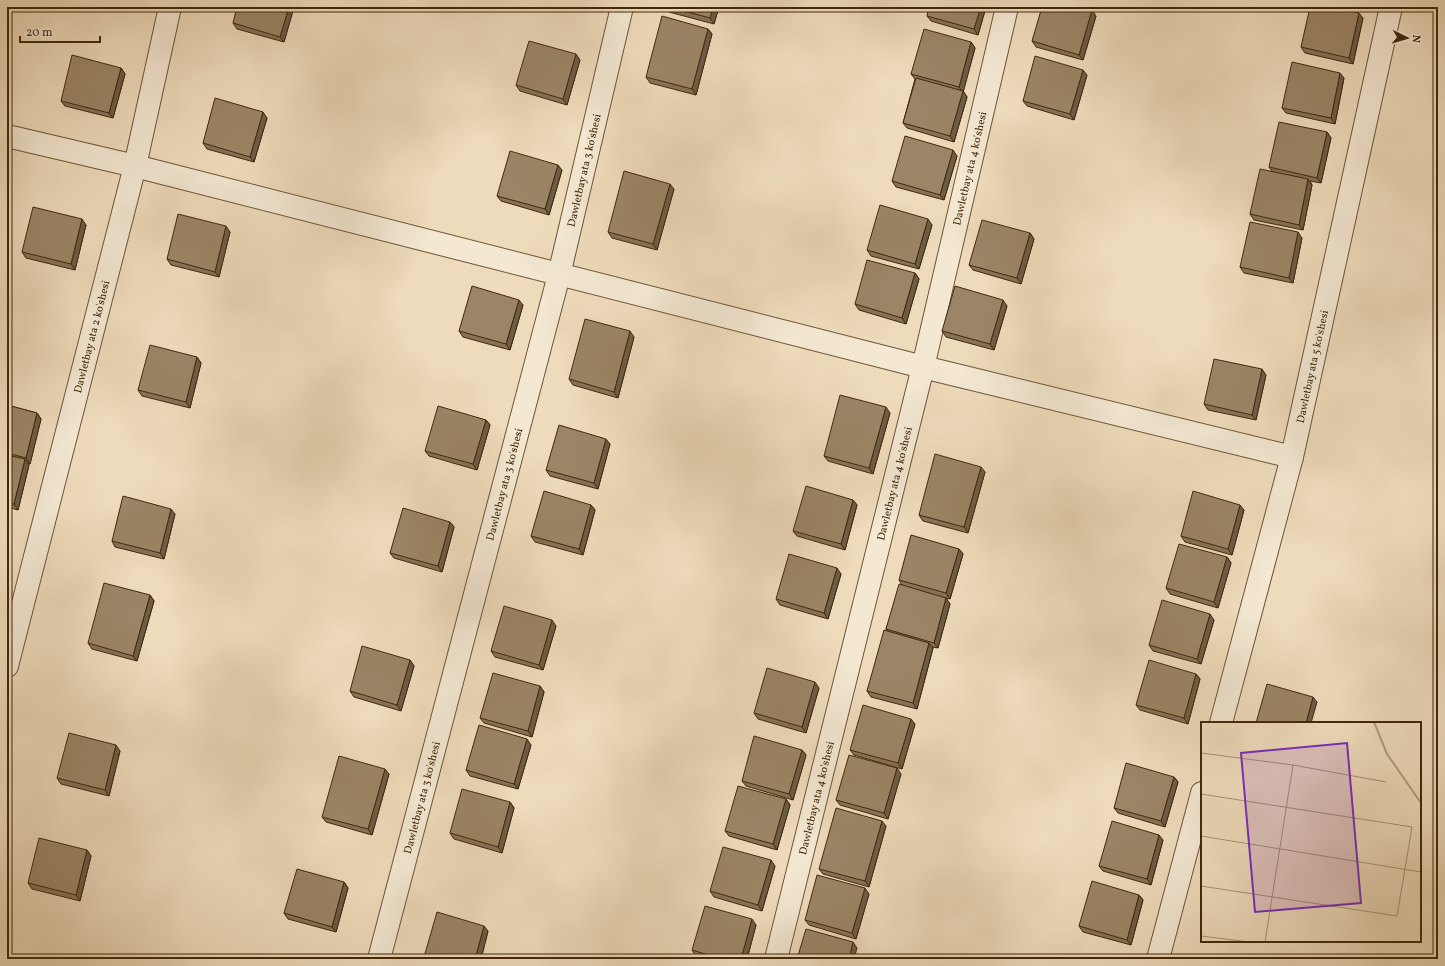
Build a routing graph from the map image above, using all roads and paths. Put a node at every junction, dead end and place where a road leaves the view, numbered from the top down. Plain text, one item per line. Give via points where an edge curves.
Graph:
1 (170, 7) edge
2 (622, 7) edge
3 (1007, 7) edge
4 (1391, 7) edge
5 (7, 136) edge
6 (135, 166) junction
7 (559, 275) junction
8 (923, 367) junction
9 (1292, 457) junction
10 (7, 666) edge
11 (1221, 722) edge
12 (1201, 797) edge
13 (378, 959) edge
14 (776, 959) edge
15 (1158, 959) edge

1 - 6 street, Dawletbay ata 2 ko'shesi
2 - 7 street, Dawletbay ata 3 ko'shesi
3 - 8 street, Dawletbay ata 4 ko'shesi
4 - 9 street, Dawletbay ata 5 ko'shesi
5 - 6 street
6 - 7 street
6 - 10 street, Dawletbay ata 2 ko'shesi
7 - 8 street
7 - 13 street, Dawletbay ata 3 ko'shesi
8 - 9 street
8 - 14 street, Dawletbay ata 4 ko'shesi
9 - 11 street, Dawletbay ata 5 ko'shesi
12 - 15 street

